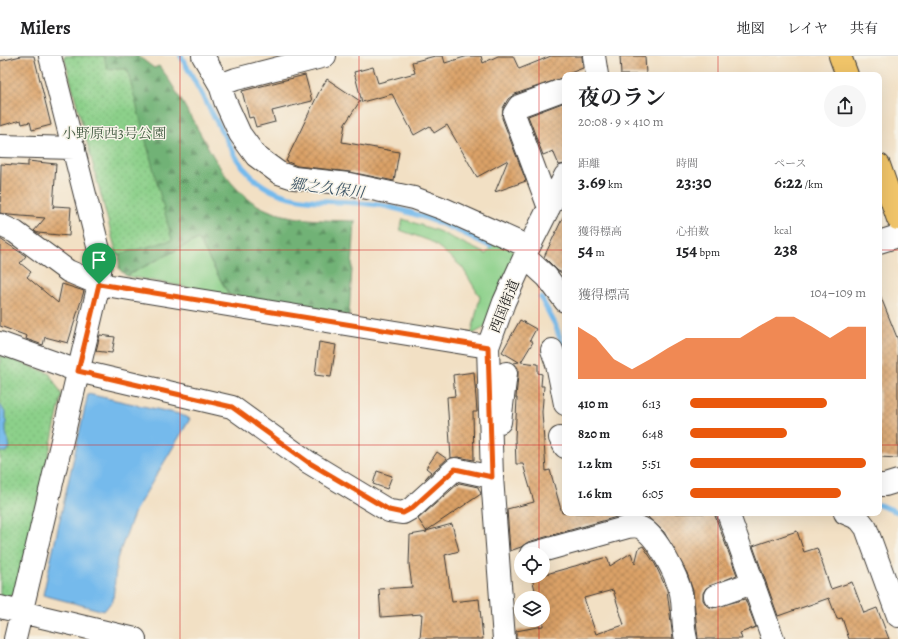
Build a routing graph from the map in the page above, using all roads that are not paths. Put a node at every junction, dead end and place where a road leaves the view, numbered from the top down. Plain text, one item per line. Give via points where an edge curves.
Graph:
1 (50, 56) edge
2 (203, 56) edge
3 (325, 56) edge
4 (594, 56) edge
5 (840, 56) edge
6 (300, 59) edge
7 (597, 72) edge
8 (846, 72) edge
9 (220, 85) junction
10 (562, 90) edge
11 (0, 146) edge
12 (74, 148) junction
13 (882, 174) edge
14 (562, 182) edge
15 (549, 208) junction
16 (898, 219) edge
17 (0, 224) edge
18 (898, 236) edge
19 (882, 241) edge
20 (527, 252) junction
21 (99, 284) junction
22 (562, 297) edge
23 (0, 343) edge
24 (488, 347) junction
25 (552, 350) dead end
26 (78, 371) junction
27 (506, 373) dead end
28 (562, 389) edge
29 (491, 470) junction
30 (898, 481) edge
31 (882, 484) edge
32 (729, 516) edge
33 (855, 516) edge
34 (550, 549) edge
35 (514, 559) edge
36 (499, 563) junction
37 (752, 583) junction
38 (715, 596) dead end
39 (0, 607) edge
40 (21, 612) junction
41 (898, 616) edge
42 (109, 635) edge
43 (15, 639) edge
44 (135, 639) edge
45 (504, 639) edge
46 (686, 639) edge
47 (773, 639) edge

1 - 12 street
2 - 9 street
3 - 6 street
4 - 7 street
5 - 8 highway
6 - 9 street
9 - 20 street via 235,124 247,144 256,156 279,174 349,184 444,209
10 - 15 street via 519,106 514,114
11 - 12 street
12 - 21 street via 101,258
13 - 16 highway
14 - 15 street, 西国街道
15 - 20 street, 西国街道
17 - 21 street via 68,271
18 - 19 street
20 - 22 street
20 - 24 street, 西国街道 via 494,325
21 - 24 street
21 - 26 street
23 - 26 street
24 - 29 street, 西国街道
25 - 28 street
26 - 29 street via 232,407 308,462 389,510 403,513 412,508 455,469
26 - 40 street
27 - 29 street via 497,446
29 - 36 street, 西国街道
30 - 31 street
32 - 37 street
33 - 41 street via 869,536
34 - 46 street via 628,527 642,528 649,534 675,574 681,594
35 - 36 street
36 - 45 street, 西国街道
37 - 38 street
37 - 47 street
39 - 40 street
40 - 42 street
40 - 43 street
42 - 44 street

